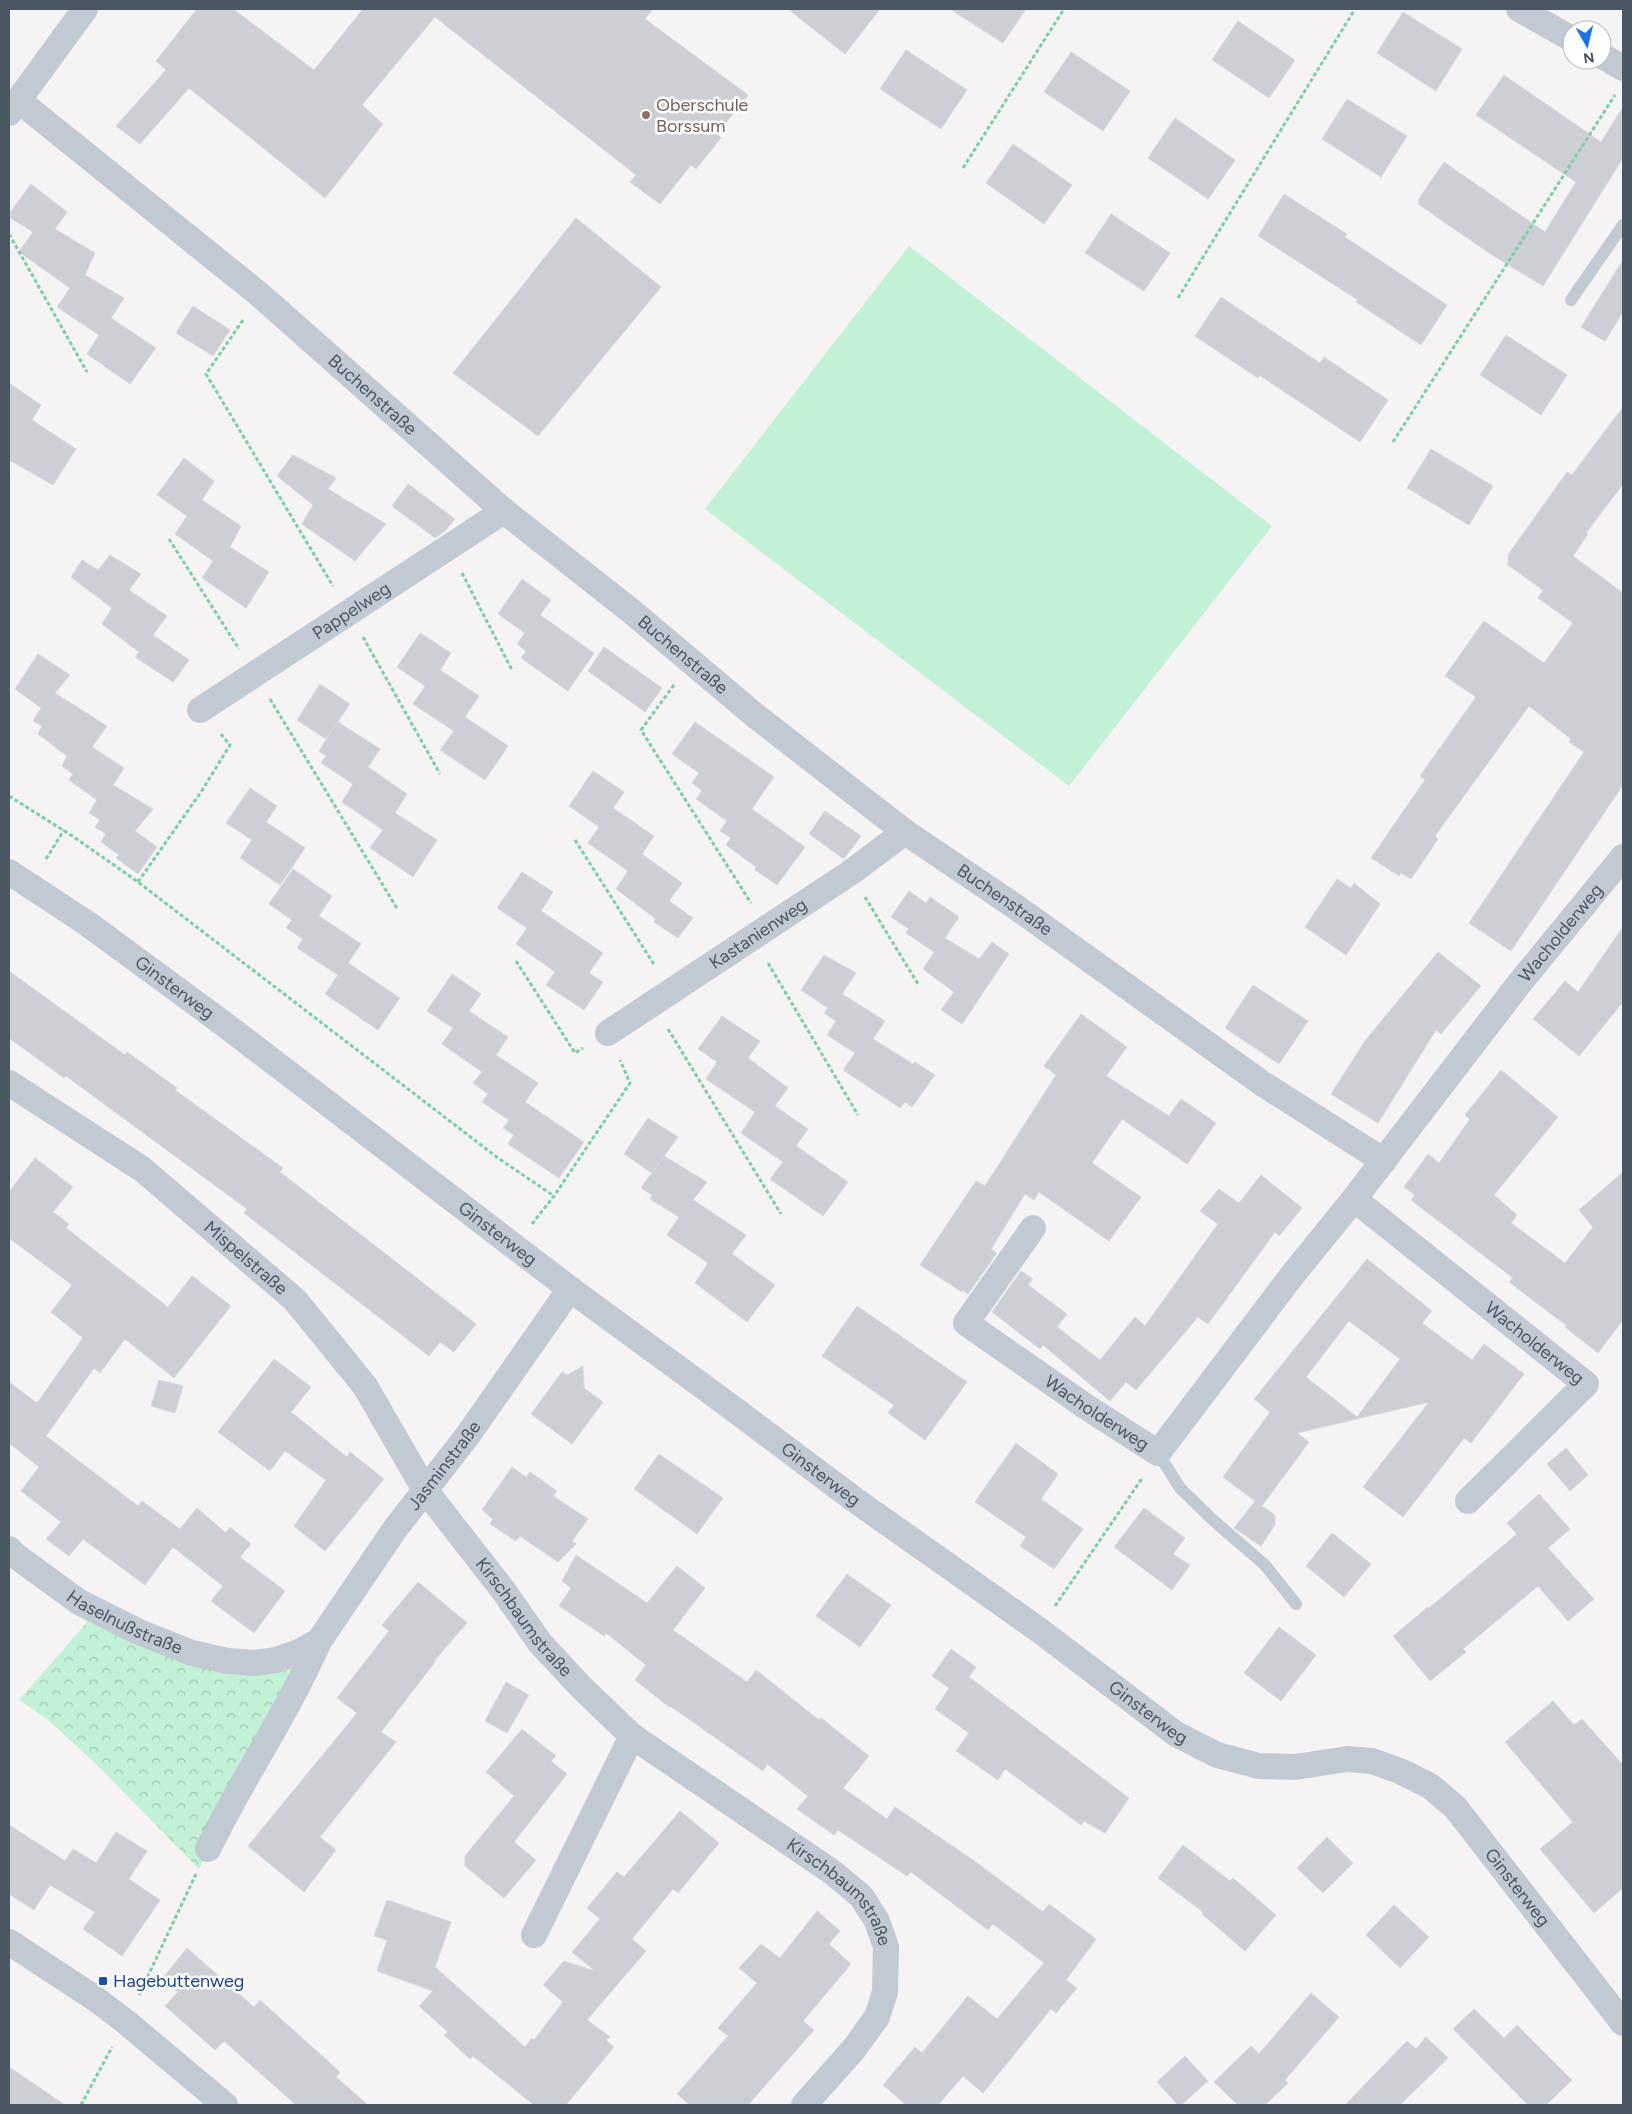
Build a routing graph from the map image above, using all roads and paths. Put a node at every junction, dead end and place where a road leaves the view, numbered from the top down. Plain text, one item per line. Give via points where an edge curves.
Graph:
1 (85, 9) edge
2 (1064, 9) edge
3 (1355, 9) edge
4 (1519, 9) edge
5 (1562, 33) edge
6 (1612, 69) edge
7 (1621, 80) edge
8 (14, 107) edge
9 (963, 168) dead end
10 (1623, 225) edge
11 (9, 234) edge
12 (260, 295) junction
13 (1178, 298) dead end
14 (1571, 300) dead end
15 (87, 372) dead end
16 (1393, 442) dead end
17 (504, 511) junction
18 (169, 539) dead end
19 (448, 547) junction
20 (349, 612) junction
21 (691, 662) junction
22 (512, 670) dead end
23 (254, 674) junction
24 (200, 710) joint
25 (440, 774) dead end
26 (9, 796) edge
27 (64, 830) junction
28 (906, 832) junction
29 (575, 840) dead end
30 (1623, 857) edge
31 (850, 873) junction
32 (19, 878) edge
33 (138, 882) junction
34 (398, 910) dead end
35 (760, 933) junction
36 (516, 961) dead end
37 (918, 984) dead end
38 (662, 998) junction
39 (608, 1033) junction
40 (9, 1083) edge
41 (858, 1115) dead end
42 (1384, 1161) junction
43 (554, 1196) junction
44 (1354, 1199) junction
45 (781, 1214) dead end
46 (1033, 1228) dead end
47 (514, 1245) junction
48 (570, 1289) junction
49 (1158, 1453) junction
50 (425, 1490) junction
51 (1468, 1501) dead end
52 (9, 1549) edge
53 (1296, 1604) dead end
54 (1039, 1630) junction
55 (319, 1641) junction
56 (254, 1663) joint
57 (632, 1736) junction
58 (208, 1849) joint
59 (534, 1936) dead end
60 (9, 1942) edge
61 (126, 2022) junction
62 (1623, 2023) edge
63 (81, 2105) edge
64 (225, 2105) edge
65 (804, 2105) edge

1 - 8 street
2 - 9 path
3 - 13 path
4 - 5 street
6 - 7 street
7 - 16 path
8 - 12 street, Buchenstraße
10 - 14 lane
11 - 15 path
12 - 17 street, Buchenstraße
12 - 20 path via 206,374
17 - 19 street, Pappelweg
17 - 21 street, Buchenstraße
18 - 23 path
19 - 20 street, Pappelweg
19 - 22 path
20 - 23 street, Pappelweg
20 - 25 path
21 - 28 street, Buchenstraße
21 - 35 path via 641,730
23 - 24 street, Pappelweg
23 - 34 path
24 - 33 path via 230,745
26 - 27 path
27 - 32 path
27 - 33 path
28 - 31 street, Kastanienweg
28 - 42 street, Buchenstraße via 1263,1084
29 - 38 path
30 - 42 street, Wacholderweg via 1518,985
31 - 35 street, Kastanienweg
31 - 37 path
32 - 47 street, Ginsterweg via 88,924 224,1024
33 - 43 path via 498,1158
35 - 38 street, Kastanienweg
35 - 41 path
36 - 39 path via 575,1053
38 - 39 street, Kastanienweg
38 - 45 path
39 - 43 path via 630,1083
40 - 50 street, Mispelstraße via 142,1169 295,1300 366,1386
42 - 44 street, Wacholderweg
43 - 47 path
44 - 49 street, Wacholderweg
44 - 51 street, Wacholderweg via 1586,1384
46 - 49 street, Wacholderweg via 966,1323
47 - 48 street, Ginsterweg
48 - 50 street, Jasminstraße via 468,1435
48 - 54 street, Ginsterweg via 855,1500
49 - 53 lane via 1180,1488 1264,1564
49 - 54 path
50 - 55 street, Jasminstraße
50 - 57 street, Kirschbaumstraße via 540,1643
52 - 56 street, Haselnußstraße via 79,1602 140,1632 192,1653
54 - 62 street, Ginsterweg via 1176,1734 1218,1755 1259,1766 1295,1767 1347,1759 1372,1761 1430,1786 1455,1807
55 - 56 street, Jasminstraße via 276,1660
55 - 58 street, Jasminstraße via 289,1705 228,1808
57 - 59 street
57 - 65 street, Kirschbaumstraße via 832,1872 861,1896 877,1921 886,1947 886,1970 885,1992 877,2017 853,2050
58 - 61 path
60 - 61 street
61 - 63 path
61 - 64 street

